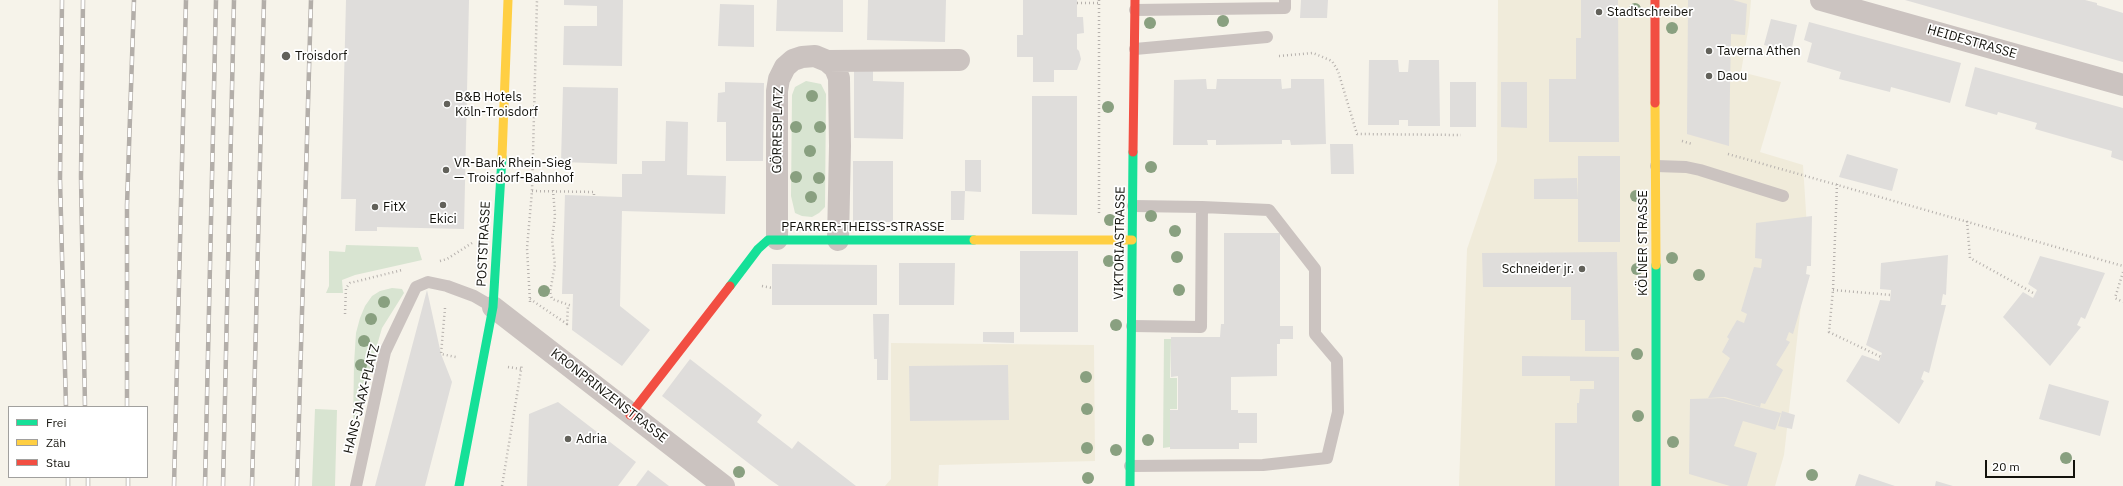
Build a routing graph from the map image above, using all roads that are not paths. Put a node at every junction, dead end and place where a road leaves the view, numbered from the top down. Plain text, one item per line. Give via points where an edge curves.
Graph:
1 (508, 0) edge
2 (1285, 0) edge
3 (1654, 0) edge
4 (1821, 0) edge
5 (1135, 5) edge
6 (1267, 37) dead end
7 (1135, 49) junction
8 (959, 60) dead end
9 (827, 61) junction
10 (2123, 84) edge
11 (1656, 166) junction
12 (1783, 196) dead end
13 (1133, 206) junction
14 (1202, 207) junction
15 (777, 239) junction
16 (838, 240) junction
17 (1132, 240) junction
18 (493, 307) junction
19 (1132, 326) junction
20 (630, 415) junction
21 (1130, 466) junction
22 (356, 486) edge
23 (459, 486) edge
24 (724, 486) edge
25 (1130, 486) edge
26 (1656, 486) edge

1 - 18 street, POSTSTRASSE
2 - 5 lane via 1285,8
3 - 11 street, KÖLNER STRASSE
4 - 10 street, HEIDESTRASSE
5 - 7 street, VIKTORIASTRASSE
6 - 7 lane
7 - 13 street, VIKTORIASTRASSE
8 - 9 street, GÖRRESPLATZ
9 - 15 street, GÖRRESPLATZ via 815,56 802,57 785,67 779,79
9 - 16 street via 835,68 839,78
11 - 12 lane via 1700,170
11 - 26 street, KÖLNER STRASSE
13 - 14 lane
13 - 17 street, VIKTORIASTRASSE
14 - 19 lane via 1201,327
14 - 21 lane via 1269,210 1315,269 1315,334 1337,360 1338,412 1327,458 1263,466
15 - 16 street, PFARRER-THEISS-STRASSE
15 - 20 street, PFARRER-THEISS-STRASSE via 762,243
16 - 17 street, PFARRER-THEISS-STRASSE
17 - 19 street, VIKTORIASTRASSE
18 - 20 street, KRONPRINZENSTRASSE
18 - 22 lane, HANS-JAAX-PLATZ via 474,296 447,286 428,282 416,287 385,352
18 - 23 street, POSTSTRASSE
19 - 21 street, VIKTORIASTRASSE
20 - 24 street, KRONPRINZENSTRASSE
21 - 25 street, VIKTORIASTRASSE

